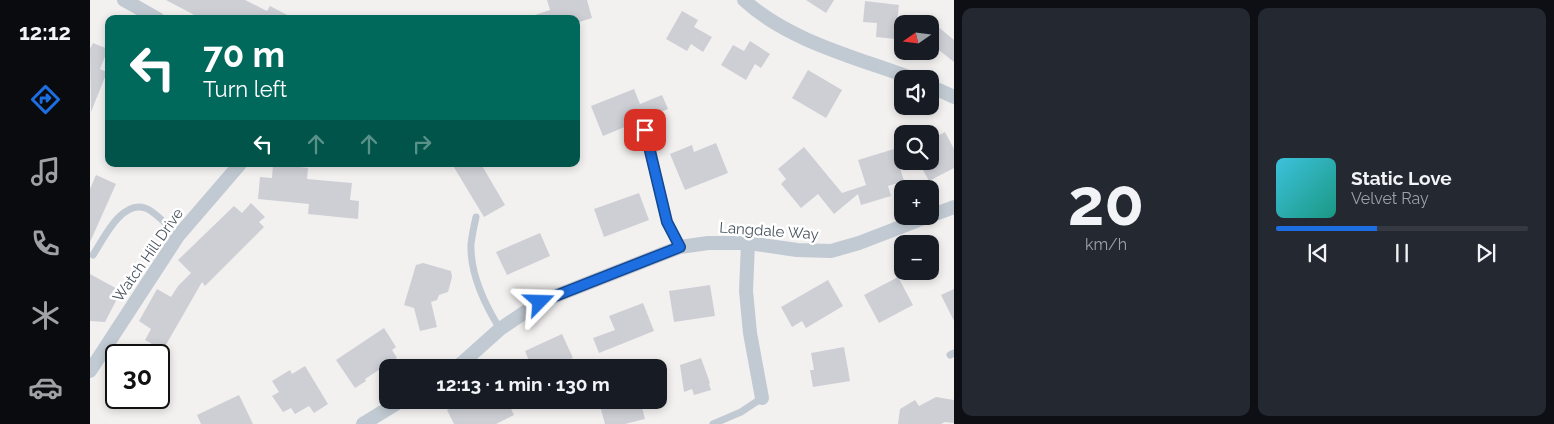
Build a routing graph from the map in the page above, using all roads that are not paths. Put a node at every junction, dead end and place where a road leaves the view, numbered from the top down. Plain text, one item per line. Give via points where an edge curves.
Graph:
1 (124, 0) edge
2 (744, 0) edge
3 (151, 15) edge
4 (894, 72) edge
5 (939, 90) edge
6 (954, 97) edge
7 (645, 130) dead end
8 (237, 167) edge
9 (954, 207) edge
10 (939, 212) edge
11 (476, 217) dead end
12 (906, 225) edge
13 (178, 236) junction
14 (748, 243) junction
15 (680, 247) junction
16 (92, 255) dead end
17 (500, 329) junction
18 (466, 359) edge
19 (90, 371) edge
20 (762, 398) joint
21 (388, 409) edge
22 (364, 424) edge
23 (713, 424) edge

1 - 3 street
2 - 4 street via 759,14 798,36
5 - 6 street
7 - 15 lane via 667,222
8 - 13 street, Watch Hill Drive
9 - 10 street, Langdale Way
11 - 17 lane via 471,245 475,272 488,309
12 - 14 street, Langdale Way via 831,251
13 - 16 lane via 152,212 136,207 116,220
13 - 19 street, Watch Hill Drive
14 - 15 street, Langdale Way
14 - 20 street via 747,300
15 - 17 street, Langdale Way via 540,302
17 - 18 street, Langdale Way
20 - 23 lane via 741,412
21 - 22 street

